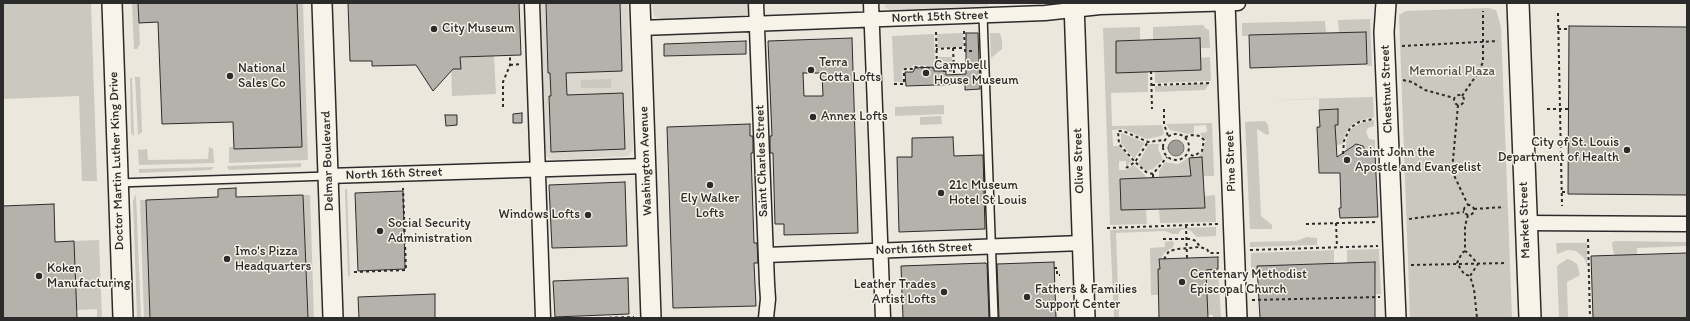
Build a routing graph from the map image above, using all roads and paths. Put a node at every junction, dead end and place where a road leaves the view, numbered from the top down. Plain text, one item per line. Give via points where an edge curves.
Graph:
1 (112, 3) edge
2 (322, 3) edge
3 (532, 3) edge
4 (640, 3) edge
5 (756, 3) edge
6 (872, 3) edge
7 (1225, 3) edge
8 (1238, 3) edge
9 (1386, 3) edge
10 (1518, 3) edge
11 (1074, 7) edge
12 (1483, 12) dead end
13 (1558, 13) dead end
14 (983, 16) junction
15 (872, 20) junction
16 (757, 24) junction
17 (641, 28) junction
18 (1558, 29) junction
19 (1569, 29) dead end
20 (964, 31) dead end
21 (936, 32) dead end
22 (1498, 41) dead end
23 (1484, 42) junction
24 (1402, 46) dead end
25 (953, 48) junction
26 (965, 48) junction
27 (936, 49) junction
28 (978, 51) dead end
29 (510, 56) dead end
30 (937, 68) junction
31 (954, 70) junction
32 (1151, 72) dead end
33 (954, 74) dead end
34 (1404, 80) dead end
35 (1213, 83) dead end
36 (894, 84) dead end
37 (1152, 84) junction
38 (1462, 96) junction
39 (1454, 98) junction
40 (1458, 105) junction
41 (503, 107) dead end
42 (1152, 109) dead end
43 (1164, 109) dead end
44 (1547, 109) dead end
45 (1560, 109) junction
46 (1568, 109) dead end
47 (1376, 119) dead end
48 (1168, 136) junction
49 (1185, 137) junction
50 (1164, 140) junction
51 (1148, 142) junction
52 (1188, 154) junction
53 (1343, 154) dead end
54 (1167, 157) junction
55 (1135, 162) junction
56 (646, 166) junction
57 (1126, 168) dead end
58 (538, 169) junction
59 (1153, 174) junction
60 (328, 176) junction
61 (1153, 178) dead end
62 (118, 183) junction
63 (403, 188) dead end
64 (1562, 192) junction
65 (1568, 192) dead end
66 (1468, 205) junction
67 (1504, 206) dead end
68 (1562, 206) dead end
69 (1474, 209) junction
70 (1464, 212) junction
71 (1468, 215) junction
72 (1409, 219) dead end
73 (1380, 222) dead end
74 (1336, 223) junction
75 (1525, 223) junction
76 (1219, 224) dead end
77 (1306, 224) dead end
78 (1687, 224) edge
79 (1186, 225) junction
80 (1107, 228) dead end
81 (1163, 239) dead end
82 (1186, 239) junction
83 (1588, 239) dead end
84 (1082, 243) junction
85 (992, 246) junction
86 (1381, 246) dead end
87 (1200, 247) junction
88 (1337, 247) junction
89 (1187, 248) junction
90 (1248, 250) dead end
91 (881, 251) junction
92 (1465, 251) junction
93 (1220, 253) dead end
94 (766, 255) junction
95 (1187, 258) dead end
96 (1164, 259) dead end
97 (1457, 263) junction
98 (1507, 263) dead end
99 (1478, 264) junction
100 (1410, 265) dead end
101 (1054, 268) dead end
102 (354, 272) dead end
103 (1060, 275) dead end
104 (1470, 276) junction
105 (1383, 296) dead end
106 (1250, 300) dead end
107 (643, 317) edge
108 (123, 318) edge
109 (333, 318) edge
110 (543, 318) edge
111 (603, 318) edge
112 (766, 318) edge
113 (883, 318) edge
114 (994, 318) edge
115 (1085, 318) edge
116 (1237, 318) edge
117 (1396, 318) edge
118 (1476, 318) edge
119 (1530, 318) edge
120 (1590, 318) edge

1 - 62 street, Doctor Martin Luther King Drive
2 - 60 street, Delmar Boulevard
3 - 58 street
4 - 17 street, Washington Avenue
5 - 16 street, Saint Charles Street
6 - 15 street
7 - 8 street, North 15th Street
7 - 11 street, North 15th Street
7 - 116 street, Pine Street
9 - 117 street, Chestnut Street via 1384,32
10 - 75 main road, Market Street
11 - 14 street, North 15th Street via 1052,13
11 - 84 street, Olive Street
12 - 23 path
13 - 18 path
14 - 15 street, North 15th Street
14 - 85 lane
15 - 16 street, North 15th Street
15 - 91 street
16 - 17 street, North 15th Street
16 - 94 street, Saint Charles Street
17 - 56 street, Washington Avenue
18 - 19 path
18 - 45 path
20 - 26 path
21 - 27 path
22 - 23 path
23 - 24 path
23 - 38 path via 1483,62
25 - 26 path
25 - 27 path
25 - 31 path
26 - 28 path via 965,51
27 - 30 path
29 - 41 path via 510,65 503,82
30 - 31 path
30 - 36 path via 921,66 905,69 904,84
31 - 33 path
32 - 37 path
34 - 39 path via 1425,90
35 - 37 path
37 - 42 path
38 - 39 path
38 - 40 path via 1463,103
39 - 40 path
40 - 66 path via 1452,167
43 - 48 path via 1164,124
44 - 45 path
45 - 46 path
45 - 64 path
47 - 53 path via 1359,122 1350,128 1344,141
48 - 49 path via 1177,134
48 - 50 path
49 - 52 path via 1189,145
49 - 52 path via 1200,136 1204,140 1202,151 1194,156
50 - 51 path
50 - 54 path via 1162,148
51 - 55 path
51 - 55 path via 1118,131 1119,144
52 - 54 path via 1177,161
54 - 59 path
55 - 57 path
55 - 59 path via 1146,172
56 - 58 street, North 16th Street
56 - 107 street, Washington Avenue
58 - 60 street, North 16th Street
58 - 110 street
59 - 61 path
60 - 62 lane, North 16th Street
60 - 109 street, Delmar Boulevard
62 - 108 street, Doctor Martin Luther King Drive
63 - 102 path via 406,270
64 - 65 path
64 - 68 path
66 - 69 path
66 - 70 path via 1464,207
67 - 69 path
69 - 71 path via 1473,213
70 - 71 path
70 - 72 path
71 - 92 path via 1465,226
73 - 74 path
74 - 77 path
74 - 88 path
75 - 78 street
75 - 119 main road, Market Street
76 - 79 path
79 - 80 path
79 - 82 path
81 - 82 path
82 - 87 path via 1196,241
82 - 89 path
83 - 120 path
84 - 85 street, North 16th Street
84 - 115 street, Olive Street
85 - 91 street, North 16th Street
85 - 114 lane
86 - 88 path
87 - 89 path
87 - 93 path via 1209,253
88 - 90 path
89 - 95 path
89 - 96 path via 1172,250
91 - 94 street, North 16th Street
91 - 113 street
92 - 97 path
92 - 99 path
94 - 112 street, Saint Charles Street
97 - 99 path
97 - 100 path
97 - 104 path via 1464,274
98 - 99 path
99 - 104 path
101 - 103 path via 1057,268 1057,275
104 - 118 path via 1474,289
105 - 106 path
107 - 111 path

